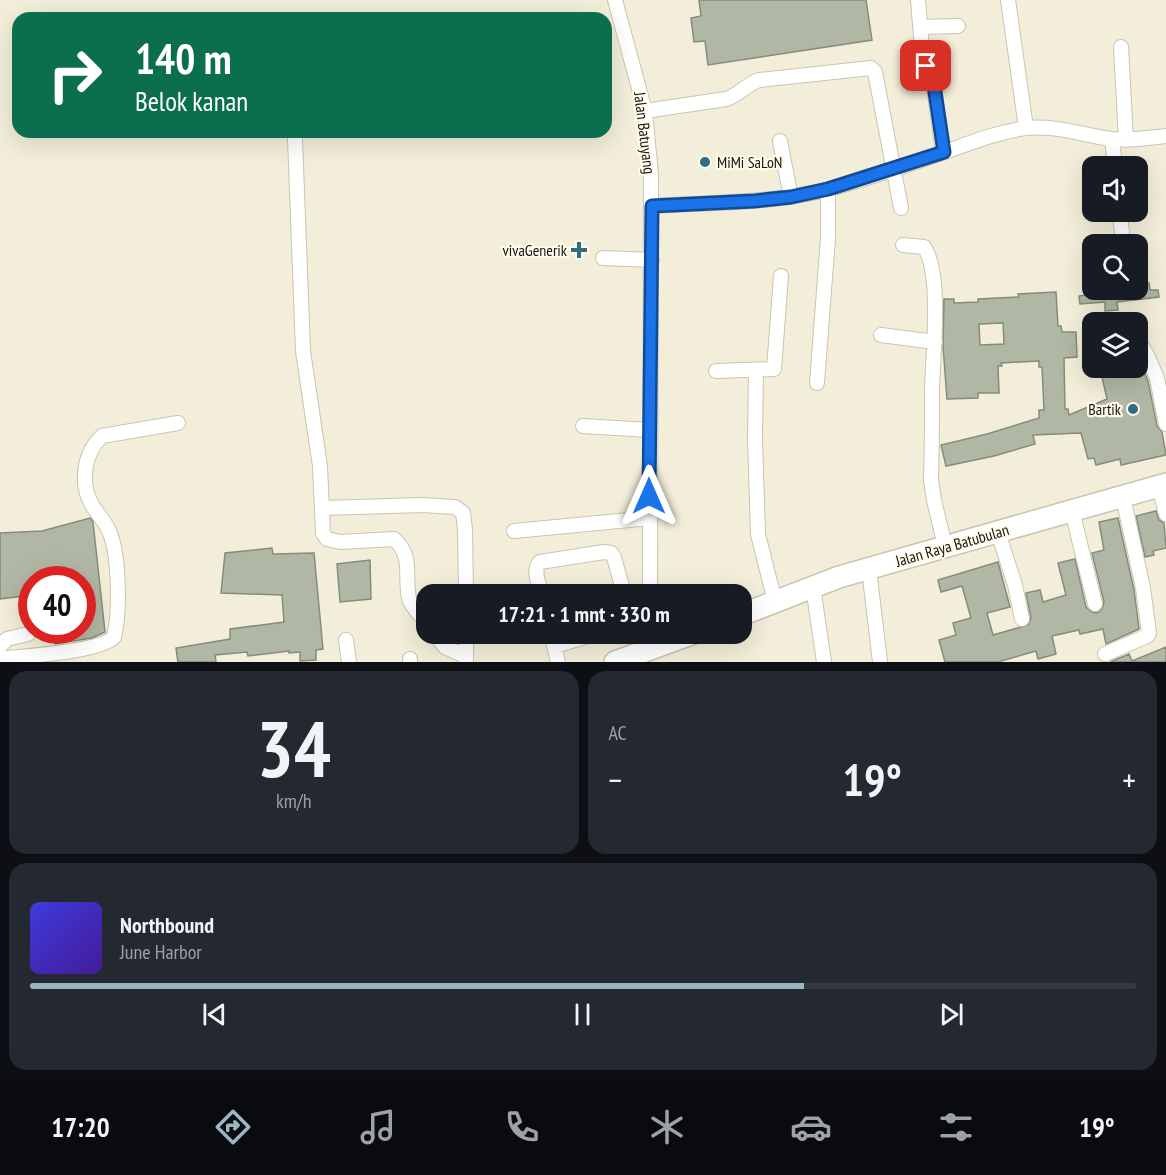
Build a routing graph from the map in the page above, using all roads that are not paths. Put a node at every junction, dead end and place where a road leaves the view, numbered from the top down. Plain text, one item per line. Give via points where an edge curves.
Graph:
1 (615, 0) edge
2 (918, 0) edge
3 (1008, 0) edge
4 (958, 26) dead end
5 (920, 27) junction
6 (1121, 47) dead end
7 (645, 111) junction
8 (1026, 128) junction
9 (1166, 136) edge
10 (295, 138) dead end
11 (1119, 140) junction
12 (780, 141) dead end
13 (944, 152) junction
14 (1117, 156) edge
15 (893, 170) junction
16 (828, 189) junction
17 (791, 197) junction
18 (652, 206) junction
19 (901, 208) dead end
20 (903, 245) dead end
21 (603, 258) dead end
22 (652, 260) junction
23 (781, 276) dead end
24 (881, 335) dead end
25 (935, 342) junction
26 (1148, 357) edge
27 (756, 370) junction
28 (716, 371) dead end
29 (817, 383) dead end
30 (178, 423) dead end
31 (1166, 424) edge
32 (584, 426) dead end
33 (649, 430) junction
34 (1162, 485) edge
35 (1123, 497) junction
36 (323, 508) junction
37 (1072, 510) junction
38 (1166, 514) edge
39 (650, 518) junction
40 (514, 531) dead end
41 (998, 532) junction
42 (945, 546) junction
43 (870, 569) junction
44 (466, 584) edge
45 (540, 584) edge
46 (621, 584) edge
47 (650, 584) edge
48 (813, 587) junction
49 (775, 602) junction
50 (1095, 604) dead end
51 (416, 610) edge
52 (752, 611) edge
53 (1022, 619) dead end
54 (18, 636) edge
55 (346, 640) dead end
56 (443, 644) edge
57 (554, 644) edge
58 (647, 644) edge
59 (0, 646) edge
60 (1105, 654) dead end
61 (0, 659) edge
62 (466, 659) edge
63 (349, 662) edge
64 (558, 662) edge
65 (615, 662) edge
66 (824, 662) edge
67 (880, 662) edge

1 - 7 street, Jalan Batuyang
2 - 5 street
3 - 8 street
4 - 5 street
5 - 13 street via 923,62 932,72
6 - 11 street
7 - 15 street via 726,99 759,80 871,68 875,72
7 - 18 street, Jalan Batuyang
8 - 11 street via 1069,130
8 - 13 street
9 - 11 street
10 - 36 street via 303,351
11 - 14 street
12 - 17 street
13 - 15 street
15 - 16 street
15 - 19 street
16 - 17 street
16 - 29 street
17 - 18 street
18 - 22 street, Jalan Batuyang
20 - 25 street via 920,246 927,252 935,301
21 - 22 street
22 - 33 street, Jalan Batuyang
23 - 27 street via 776,366
24 - 25 street
25 - 42 street via 931,480
26 - 31 street via 1157,378
27 - 28 street
27 - 49 street via 758,534
30 - 61 street via 102,436 95,442 84,469 89,499 112,537 117,587 114,637 105,644 85,648
32 - 33 street
33 - 39 street, Jalan Batuyang
34 - 35 highway, Jalan Raya Batubulan
34 - 38 street
35 - 37 highway, Jalan Raya Batubulan
35 - 60 street via 1149,633
36 - 44 street via 455,507 463,513
36 - 51 street via 323,533 327,539 394,539 403,548 409,601
37 - 41 highway, Jalan Raya Batubulan
37 - 50 street
39 - 40 street
39 - 47 street, Jalan Batuyang
41 - 42 highway, Jalan Raya Batubulan
41 - 53 street
42 - 43 highway, Jalan Raya Batubulan
43 - 48 highway, Jalan Raya Batubulan
43 - 67 street
45 - 46 street via 536,570 540,562 604,552 614,557
48 - 49 highway, Jalan Raya Batubulan
48 - 66 street
49 - 52 highway, Jalan Raya Batubulan
54 - 59 street
55 - 63 street
56 - 62 street
57 - 64 street
58 - 65 highway

